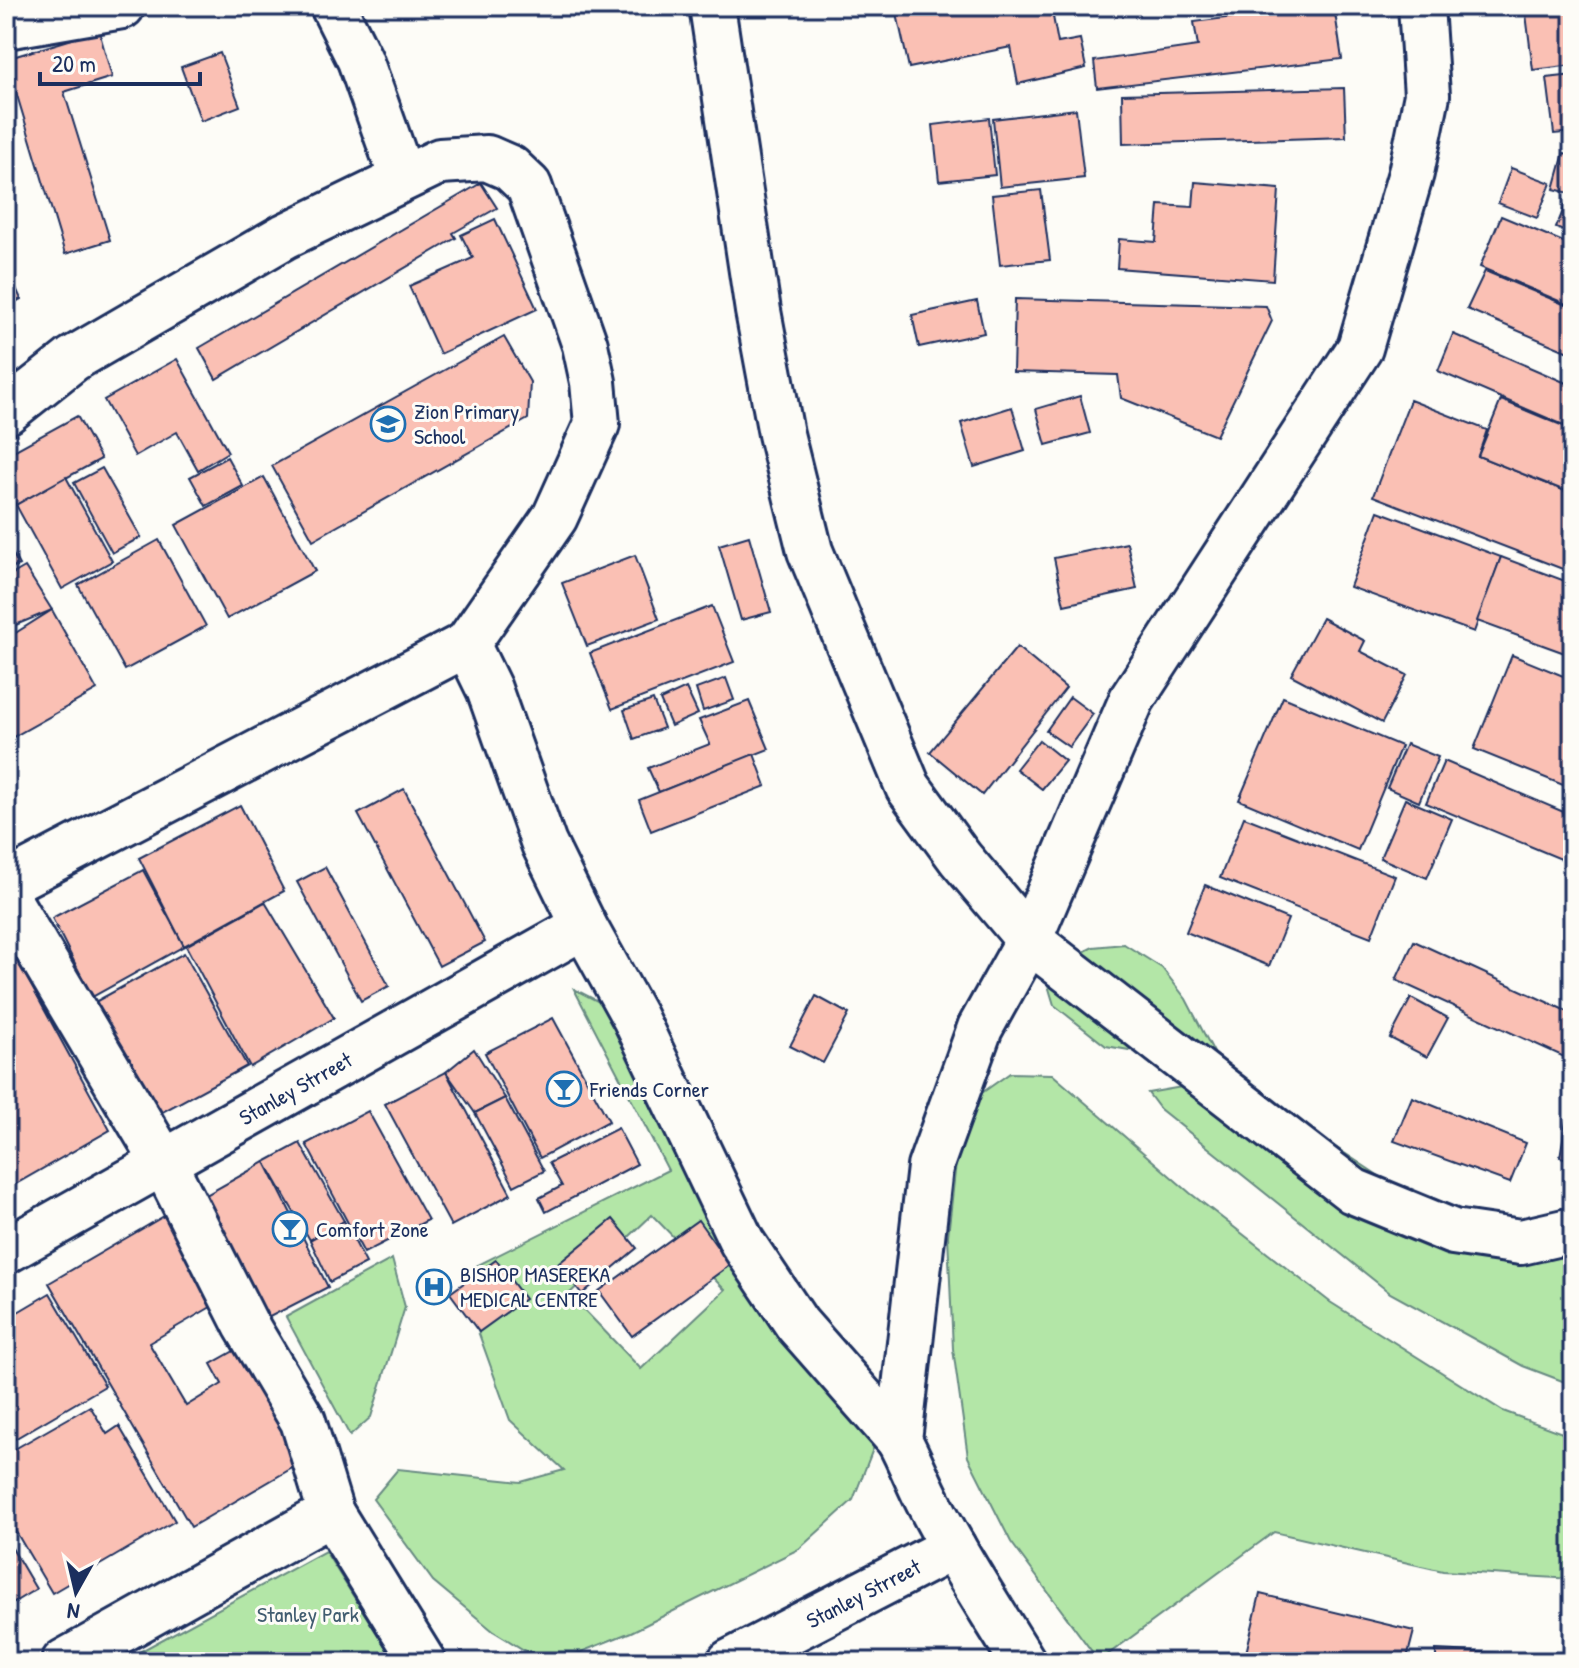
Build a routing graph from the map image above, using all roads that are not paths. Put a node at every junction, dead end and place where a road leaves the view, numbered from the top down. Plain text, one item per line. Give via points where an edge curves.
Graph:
1 (122, 6) edge
2 (333, 6) edge
3 (712, 6) edge
4 (1421, 6) edge
5 (6, 26) edge
6 (402, 178) junction
7 (6, 412) edge
8 (467, 644) junction
9 (6, 884) edge
10 (6, 896) edge
11 (584, 926) junction
12 (1029, 940) junction
13 (163, 1161) junction
14 (1573, 1230) edge
15 (6, 1251) edge
16 (899, 1440) junction
17 (331, 1513) junction
18 (953, 1547) junction
19 (64, 1662) edge
20 (423, 1662) edge
21 (730, 1662) edge
22 (1023, 1662) edge

1 - 5 street
2 - 6 street via 360,60
3 - 12 street via 758,311 810,551 908,787
4 - 12 street via 1427,95 1411,173 1360,348 1132,699
6 - 7 street via 285,236 73,359
6 - 8 street via 440,161 487,158 510,168 529,186 593,382 597,424 555,517
8 - 9 street
8 - 11 street via 489,689 544,844
10 - 13 street
11 - 13 street, Stanley Strreet
11 - 16 street via 635,1018 742,1242 797,1324
12 - 14 street via 1353,1191 1453,1232 1521,1242
12 - 16 street via 980,1028 930,1167
13 - 15 street, Stanley Strreet
13 - 17 street via 246,1325 303,1421
16 - 18 street
17 - 19 street
17 - 20 street
18 - 21 street, Stanley Strreet
18 - 22 street

